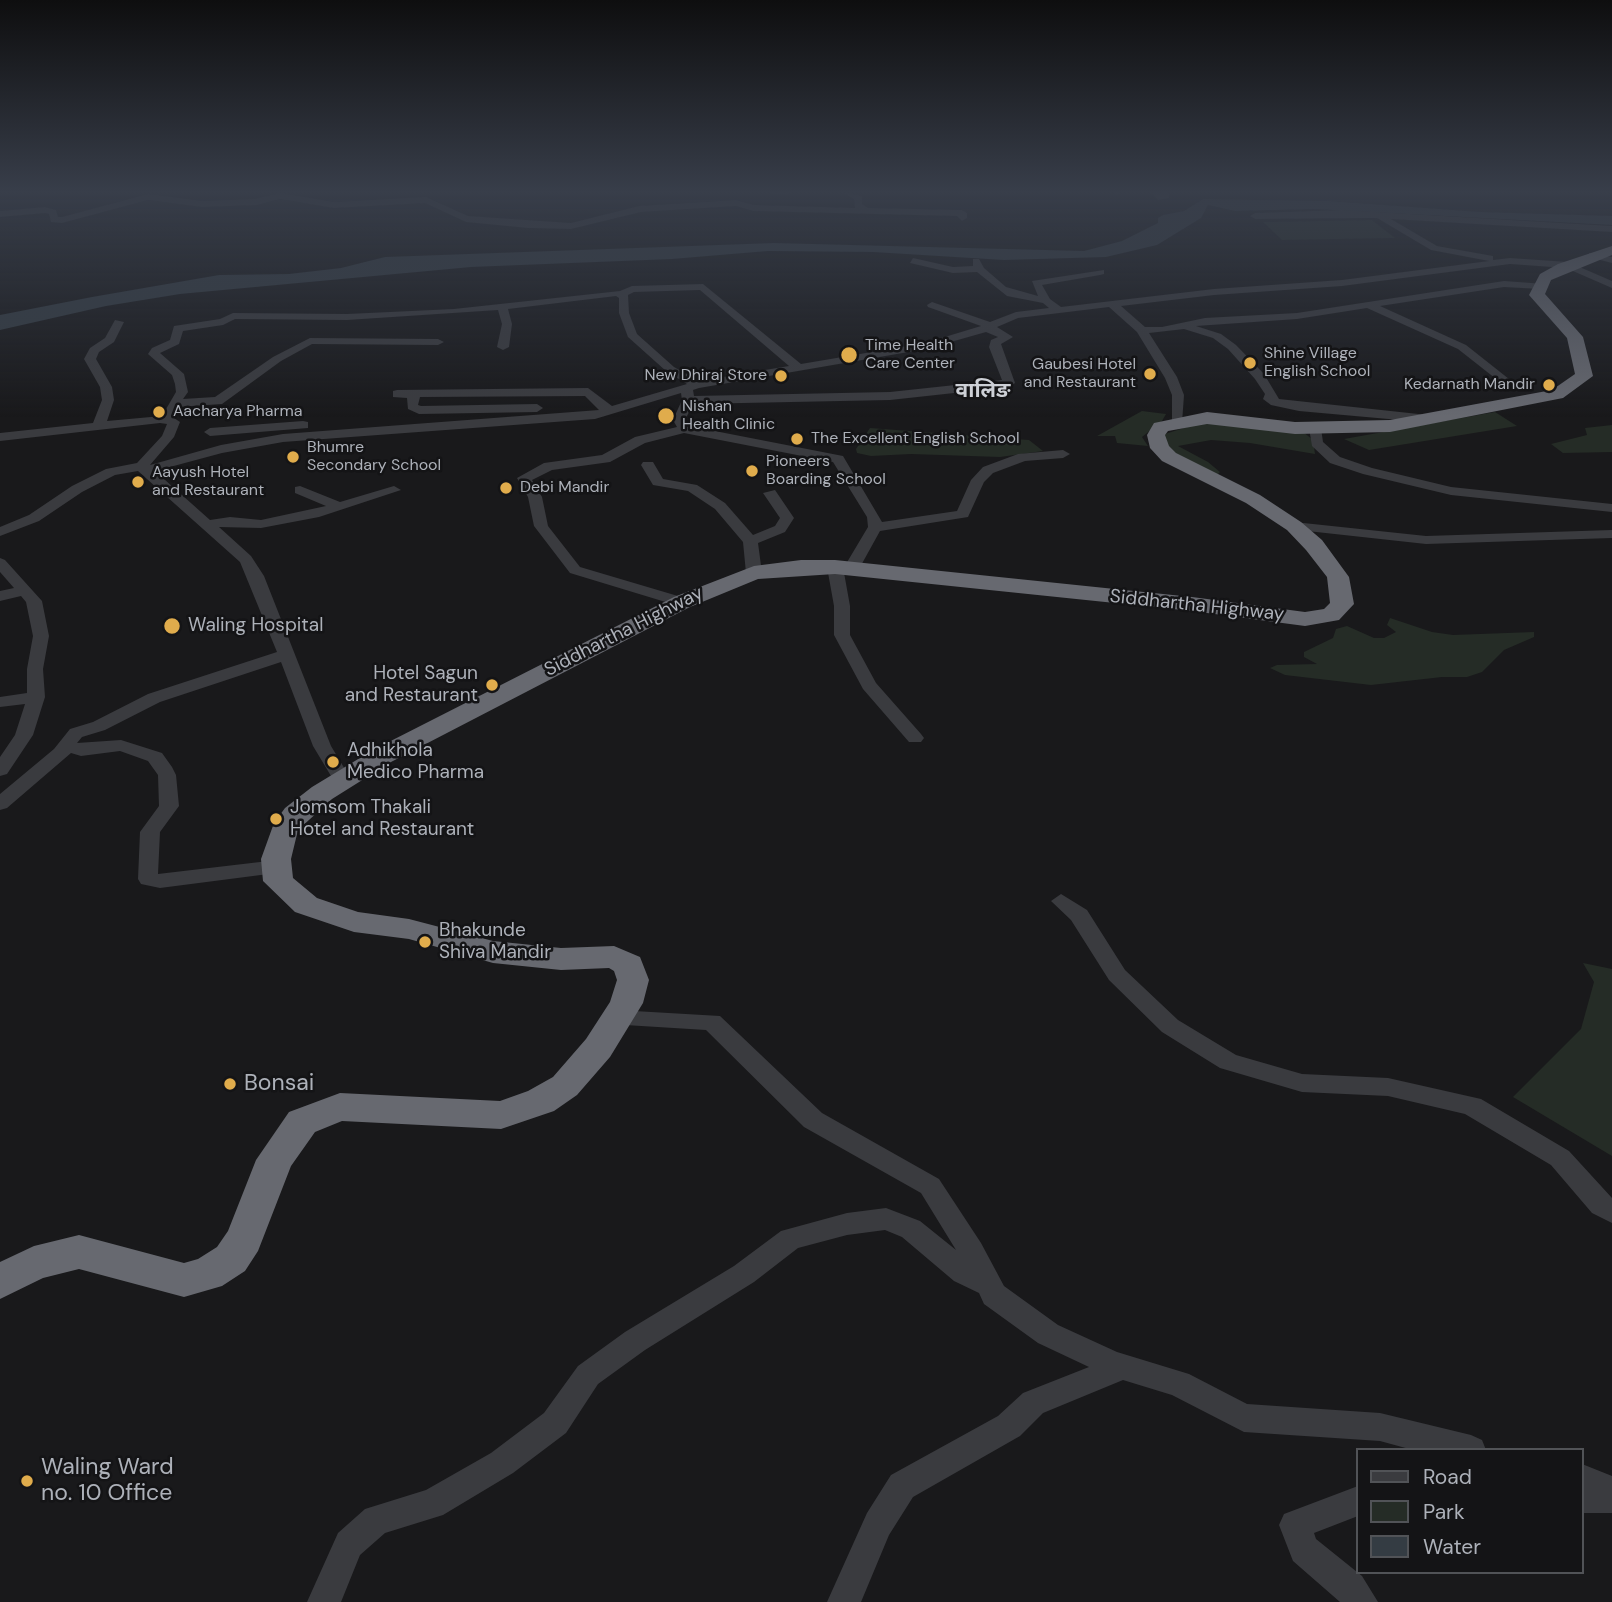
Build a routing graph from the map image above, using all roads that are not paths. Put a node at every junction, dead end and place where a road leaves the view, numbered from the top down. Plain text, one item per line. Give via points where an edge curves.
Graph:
1 (939, 267) edge
2 (969, 267) edge
3 (979, 267) edge
4 (1466, 267) edge
5 (1566, 267) edge
6 (1589, 267) edge
7 (1395, 277) junction
8 (1609, 282) edge
9 (1541, 285) junction
10 (622, 294) junction
11 (1427, 295) junction
12 (1046, 302) junction
13 (1128, 303) junction
14 (932, 304) dead end
15 (1112, 304) junction
16 (1368, 305) junction
17 (502, 306) junction
18 (1059, 310) junction
19 (119, 322) dead end
20 (1184, 326) junction
21 (989, 327) junction
22 (1142, 330) junction
23 (438, 342) dead end
24 (503, 347) dead end
25 (799, 368) junction
26 (1505, 382) dead end
27 (691, 391) junction
28 (397, 394) dead end
29 (414, 394) junction
30 (174, 404) junction
31 (611, 410) junction
32 (582, 416) junction
33 (167, 419) junction
34 (1438, 419) junction
35 (1176, 423) junction
36 (99, 425) junction
37 (1315, 428) junction
38 (684, 429) junction
39 (374, 430) junction
40 (211, 432) dead end
41 (0, 437) edge
42 (1063, 454) dead end
43 (648, 465) dead end
44 (143, 468) junction
45 (300, 490) dead end
46 (394, 490) dead end
47 (770, 493) dead end
48 (337, 506) junction
49 (1612, 508) edge
50 (206, 525) junction
51 (1294, 526) junction
52 (876, 527) junction
53 (3, 531) edge
54 (1612, 534) edge
55 (750, 541) junction
56 (0, 552) edge
57 (0, 563) edge
58 (843, 568) junction
59 (754, 573) junction
60 (25, 590) junction
61 (0, 596) edge
62 (682, 602) junction
63 (285, 655) junction
64 (36, 697) junction
65 (0, 702) edge
66 (915, 738) dead end
67 (66, 746) junction
68 (0, 770) edge
69 (343, 781) junction
70 (0, 804) edge
71 (277, 867) junction
72 (1061, 901) dead end
73 (617, 1018) junction
74 (1612, 1212) edge
75 (0, 1282) edge
76 (988, 1284) junction
77 (1123, 1367) junction
78 (1463, 1448) edge
79 (1584, 1480) edge
80 (1612, 1491) edge
81 (1584, 1498) edge
82 (1612, 1498) edge
83 (1356, 1502) edge
84 (324, 1602) edge
85 (844, 1602) edge
86 (1361, 1602) edge

1 - 2 street
3 - 12 street via 1011,294
4 - 7 street
5 - 9 highway via 1545,277
6 - 8 street
7 - 11 street
7 - 13 street
9 - 11 street via 1512,283
9 - 34 highway via 1537,295 1574,337 1584,376 1557,394
10 - 17 street
10 - 25 street via 632,289 703,287
10 - 27 street via 632,335
11 - 16 street
12 - 13 street via 1036,283 1103,276
12 - 18 street
13 - 15 street
14 - 21 street
15 - 18 street
15 - 22 street
16 - 20 street
16 - 26 street via 1462,346
17 - 24 street via 507,324
17 - 30 street via 347,317 233,316 223,322 178,328 175,342 154,354 178,374 182,393
18 - 21 street via 1012,316
19 - 36 street via 110,340 94,350 90,359 108,400
20 - 22 street
20 - 34 street via 1217,336 1231,347 1260,376 1275,402
21 - 25 street via 926,346
21 - 27 street via 1007,337 995,342 995,348 1009,383 890,396
22 - 35 street via 1174,386 1179,413
23 - 30 street via 310,341 218,401
25 - 27 street
27 - 31 street
27 - 38 street via 678,420
28 - 29 street
29 - 31 street via 588,392
29 - 32 street via 415,410 529,407
30 - 33 street
31 - 32 street
32 - 39 street
33 - 36 street
33 - 44 street via 174,422 168,437
34 - 37 highway
35 - 37 highway via 1207,418
35 - 51 highway, Siddhartha Highway via 1161,427 1156,435 1160,449 1169,457 1253,499
36 - 41 street
37 - 49 street via 1317,443 1335,460 1368,471 1451,491
38 - 52 street via 835,457
38 - 62 street via 640,440 605,459 549,466 524,478 535,497 541,526 575,570
39 - 40 street via 275,425
39 - 44 street via 241,444
42 - 52 street via 1023,457 988,470 978,480 963,514
43 - 55 street via 658,482 692,488 720,506
44 - 50 street
44 - 53 street via 120,467
45 - 48 street
46 - 48 street
47 - 55 street via 787,518 780,529
48 - 50 street via 261,524 230,521
50 - 63 street via 246,559
51 - 54 street via 1426,540
51 - 58 highway, Siddhartha Highway via 1338,577 1342,604 1331,615 1305,619
52 - 58 street
53 - 56 street
55 - 59 street
57 - 60 street
58 - 59 highway, Siddhartha Highway
58 - 66 street via 842,635 869,685
59 - 62 highway, Siddhartha Highway
60 - 61 street
60 - 64 street via 34,601 41,636
62 - 69 highway, Siddhartha Highway via 382,756
63 - 67 street via 154,698 76,733
63 - 69 street via 322,746
64 - 65 street
64 - 68 street via 23,735
67 - 70 street
67 - 71 street via 81,750 121,745 155,757 163,767 169,806 150,832 148,879
69 - 71 highway, Siddhartha Highway via 295,814 280,841
71 - 73 highway via 278,881 306,905 354,922 409,929 493,952 561,959 614,957 629,965 633,980
72 - 74 street via 1079,915 1108,963 1170,1026 1228,1062 1302,1083 1388,1087 1472,1106 1560,1158
73 - 75 highway via 565,1086 541,1101 501,1115 340,1107 302,1122 275,1160 244,1239 231,1259 208,1273 184,1280 79,1252 34,1263
73 - 76 street via 712,1023 813,1121 930,1186
76 - 77 street via 994,1294 1048,1334
76 - 84 street via 964,1273 911,1229 886,1219 790,1239 588,1375 555,1423 502,1463 432,1504 376,1520 349,1544
77 - 78 street via 1179,1384 1244,1418 1380,1427
77 - 85 street via 1033,1403 1009,1426 902,1486 878,1524
79 - 80 street
81 - 82 street
83 - 86 street via 1295,1525 1304,1550

